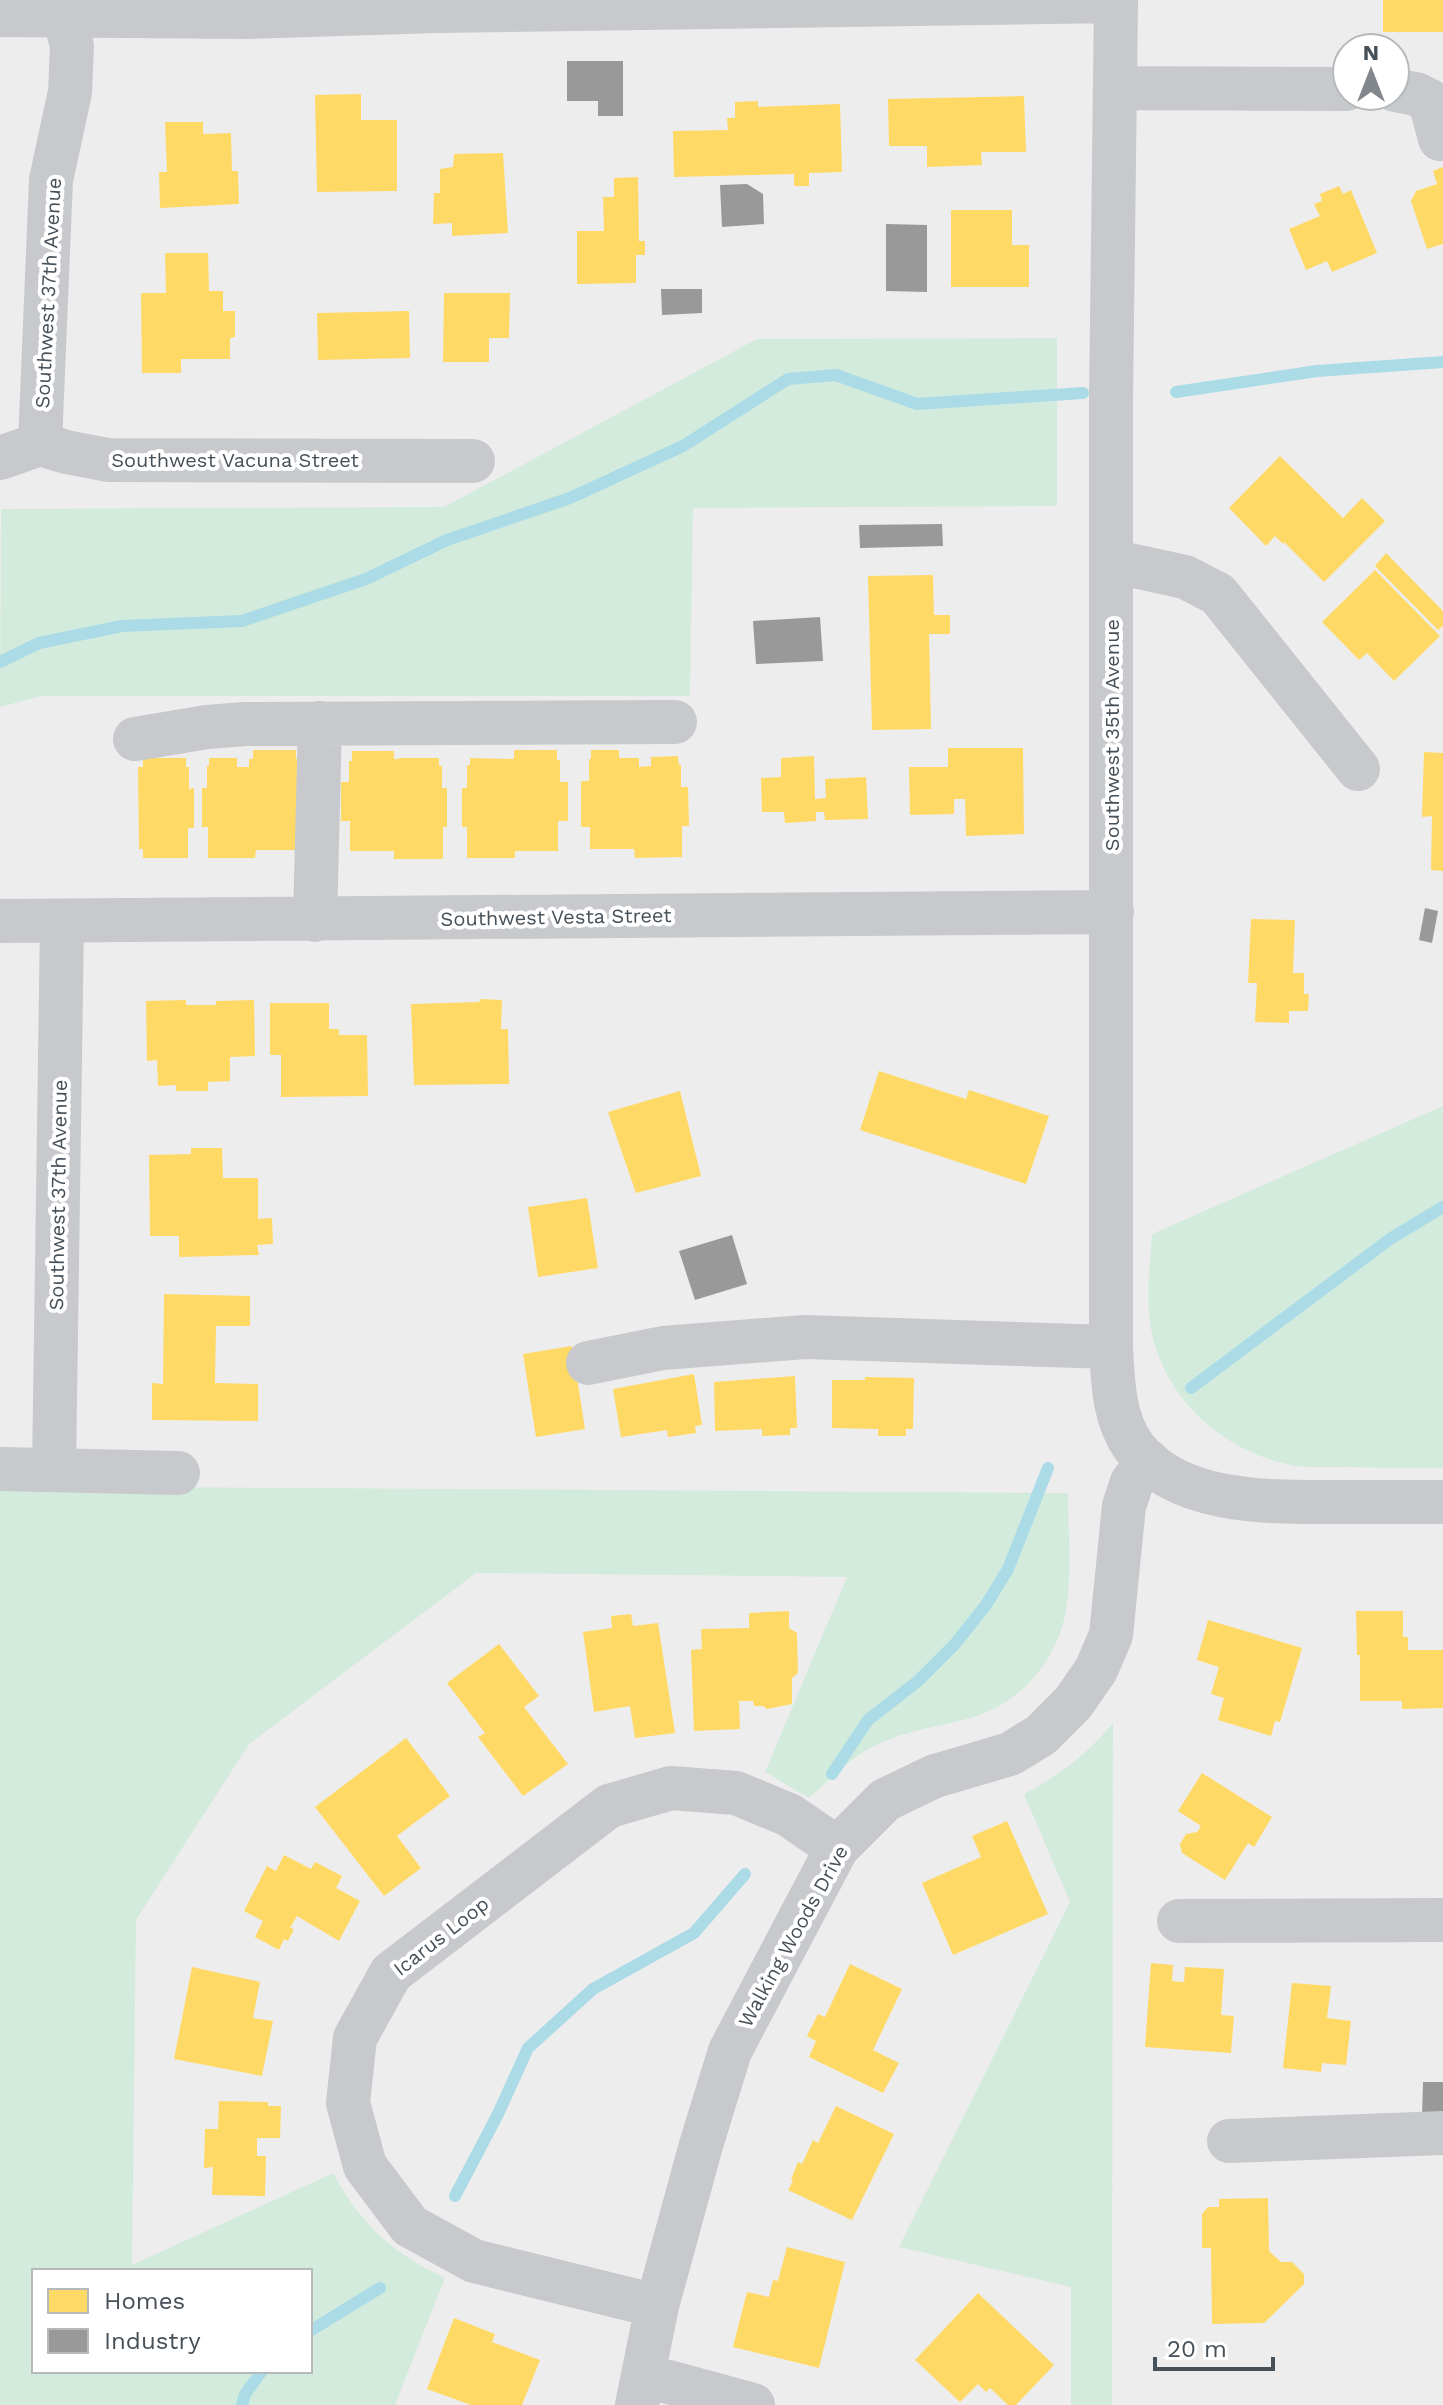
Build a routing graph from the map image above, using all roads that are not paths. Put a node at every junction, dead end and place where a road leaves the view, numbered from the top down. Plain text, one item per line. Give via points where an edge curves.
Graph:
1 (1116, 0) edge
2 (61, 7) edge
3 (0, 15) edge
4 (1115, 88) junction
5 (1331, 89) edge
6 (1411, 93) edge
7 (1440, 139) dead end
8 (20, 451) edge
9 (473, 461) dead end
10 (1111, 561) junction
11 (675, 722) dead end
12 (320, 723) junction
13 (135, 739) dead end
14 (1358, 769) dead end
15 (1112, 912) junction
16 (315, 920) junction
17 (0, 921) edge
18 (62, 921) junction
19 (1111, 1347) junction
20 (588, 1363) dead end
21 (1148, 1461) junction
22 (0, 1469) edge
23 (54, 1470) junction
24 (178, 1473) dead end
25 (1443, 1502) edge
26 (837, 1848) junction
27 (1443, 1920) edge
28 (1179, 1921) dead end
29 (1443, 2133) edge
30 (1229, 2141) dead end
31 (657, 2306) junction
32 (640, 2390) edge
33 (753, 2405) edge

1 - 2 street via 248,17
1 - 4 street, Southwest 35th Avenue
2 - 3 street
2 - 8 street, Southwest 37th Avenue via 72,46 70,92 51,180
4 - 5 street
4 - 10 street, Southwest 35th Avenue
6 - 7 street via 1430,101
8 - 9 street, Southwest Vacuna Street via 108,460
10 - 14 street via 1185,577 1218,594
10 - 15 street, Southwest 35th Avenue
11 - 12 street
12 - 13 street via 207,727
12 - 16 street
15 - 16 street, Southwest Vesta Street
15 - 19 street, Southwest 35th Avenue
16 - 18 street, Southwest Vesta Street
17 - 18 street, Southwest Vesta Street
18 - 23 street, Southwest 37th Avenue
19 - 20 street via 805,1337 689,1345
19 - 21 street, Southwest 35th Avenue via 1121,1420
21 - 25 street via 1181,1482 1268,1502
21 - 26 street, Walking Woods Drive via 1132,1482 1124,1506 1111,1635 1073,1703 1041,1735 1010,1754 935,1776 885,1800
22 - 23 street
23 - 24 street
26 - 31 street, Walking Woods Drive via 730,2051
26 - 31 street, Icarus Loop via 789,1815 736,1793 671,1788 609,1806 391,1973 355,2038 348,2103 365,2166 410,2226 474,2261
27 - 28 street
29 - 30 street
31 - 32 street, Walking Woods Drive
32 - 33 street

